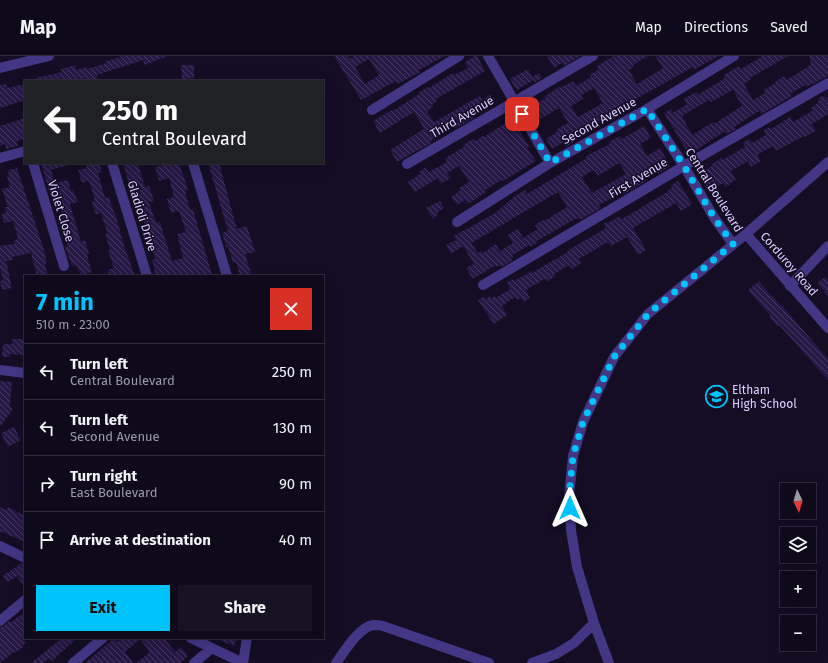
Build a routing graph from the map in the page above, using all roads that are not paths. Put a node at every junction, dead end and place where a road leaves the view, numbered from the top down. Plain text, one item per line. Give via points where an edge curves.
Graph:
1 (49, 56) edge
2 (459, 56) edge
3 (488, 56) edge
4 (593, 56) edge
5 (730, 57) edge
6 (0, 68) edge
7 (828, 83) edge
8 (514, 102) junction
9 (647, 109) junction
10 (372, 110) dead end
11 (24, 151) edge
12 (0, 158) edge
13 (828, 162) edge
14 (550, 163) junction
15 (33, 164) edge
16 (112, 164) edge
17 (194, 164) edge
18 (407, 164) dead end
19 (684, 166) junction
20 (457, 222) dead end
21 (746, 234) junction
22 (733, 244) junction
23 (828, 246) edge
24 (64, 266) dead end
25 (147, 275) edge
26 (227, 275) edge
27 (483, 285) dead end
28 (790, 286) junction
29 (828, 328) edge
30 (0, 370) edge
31 (24, 373) edge
32 (0, 546) edge
33 (24, 558) edge
34 (24, 601) edge
35 (0, 621) edge
36 (594, 623) junction
37 (102, 639) edge
38 (193, 639) edge
39 (247, 639) edge
40 (212, 648) junction
41 (73, 663) edge
42 (194, 663) edge
43 (243, 663) edge
44 (336, 663) edge
45 (489, 663) edge
46 (532, 663) edge
47 (609, 663) edge

1 - 6 street
2 - 10 street
3 - 8 street
4 - 8 street, Third Avenue
5 - 9 street, Second Avenue
7 - 19 street, First Avenue
8 - 14 street
8 - 18 street, Third Avenue
9 - 14 street, Second Avenue
9 - 19 street, Central Boulevard
11 - 12 street
13 - 21 street
14 - 20 street, Second Avenue
15 - 24 street, Violet Close
16 - 25 street, Gladioli Drive
17 - 26 street
19 - 22 street, Central Boulevard
19 - 27 street, First Avenue
21 - 22 street
21 - 28 street, Corduroy Road
22 - 36 street via 648,314 614,357 583,422 573,456 569,497 577,567
23 - 28 street
28 - 29 street, Corduroy Road
30 - 31 street
32 - 33 street
34 - 35 street
36 - 46 street via 574,643 556,654
36 - 47 street
37 - 41 street
38 - 40 street
39 - 43 street
40 - 42 street
40 - 43 street
44 - 45 street via 353,640 373,625 383,626

